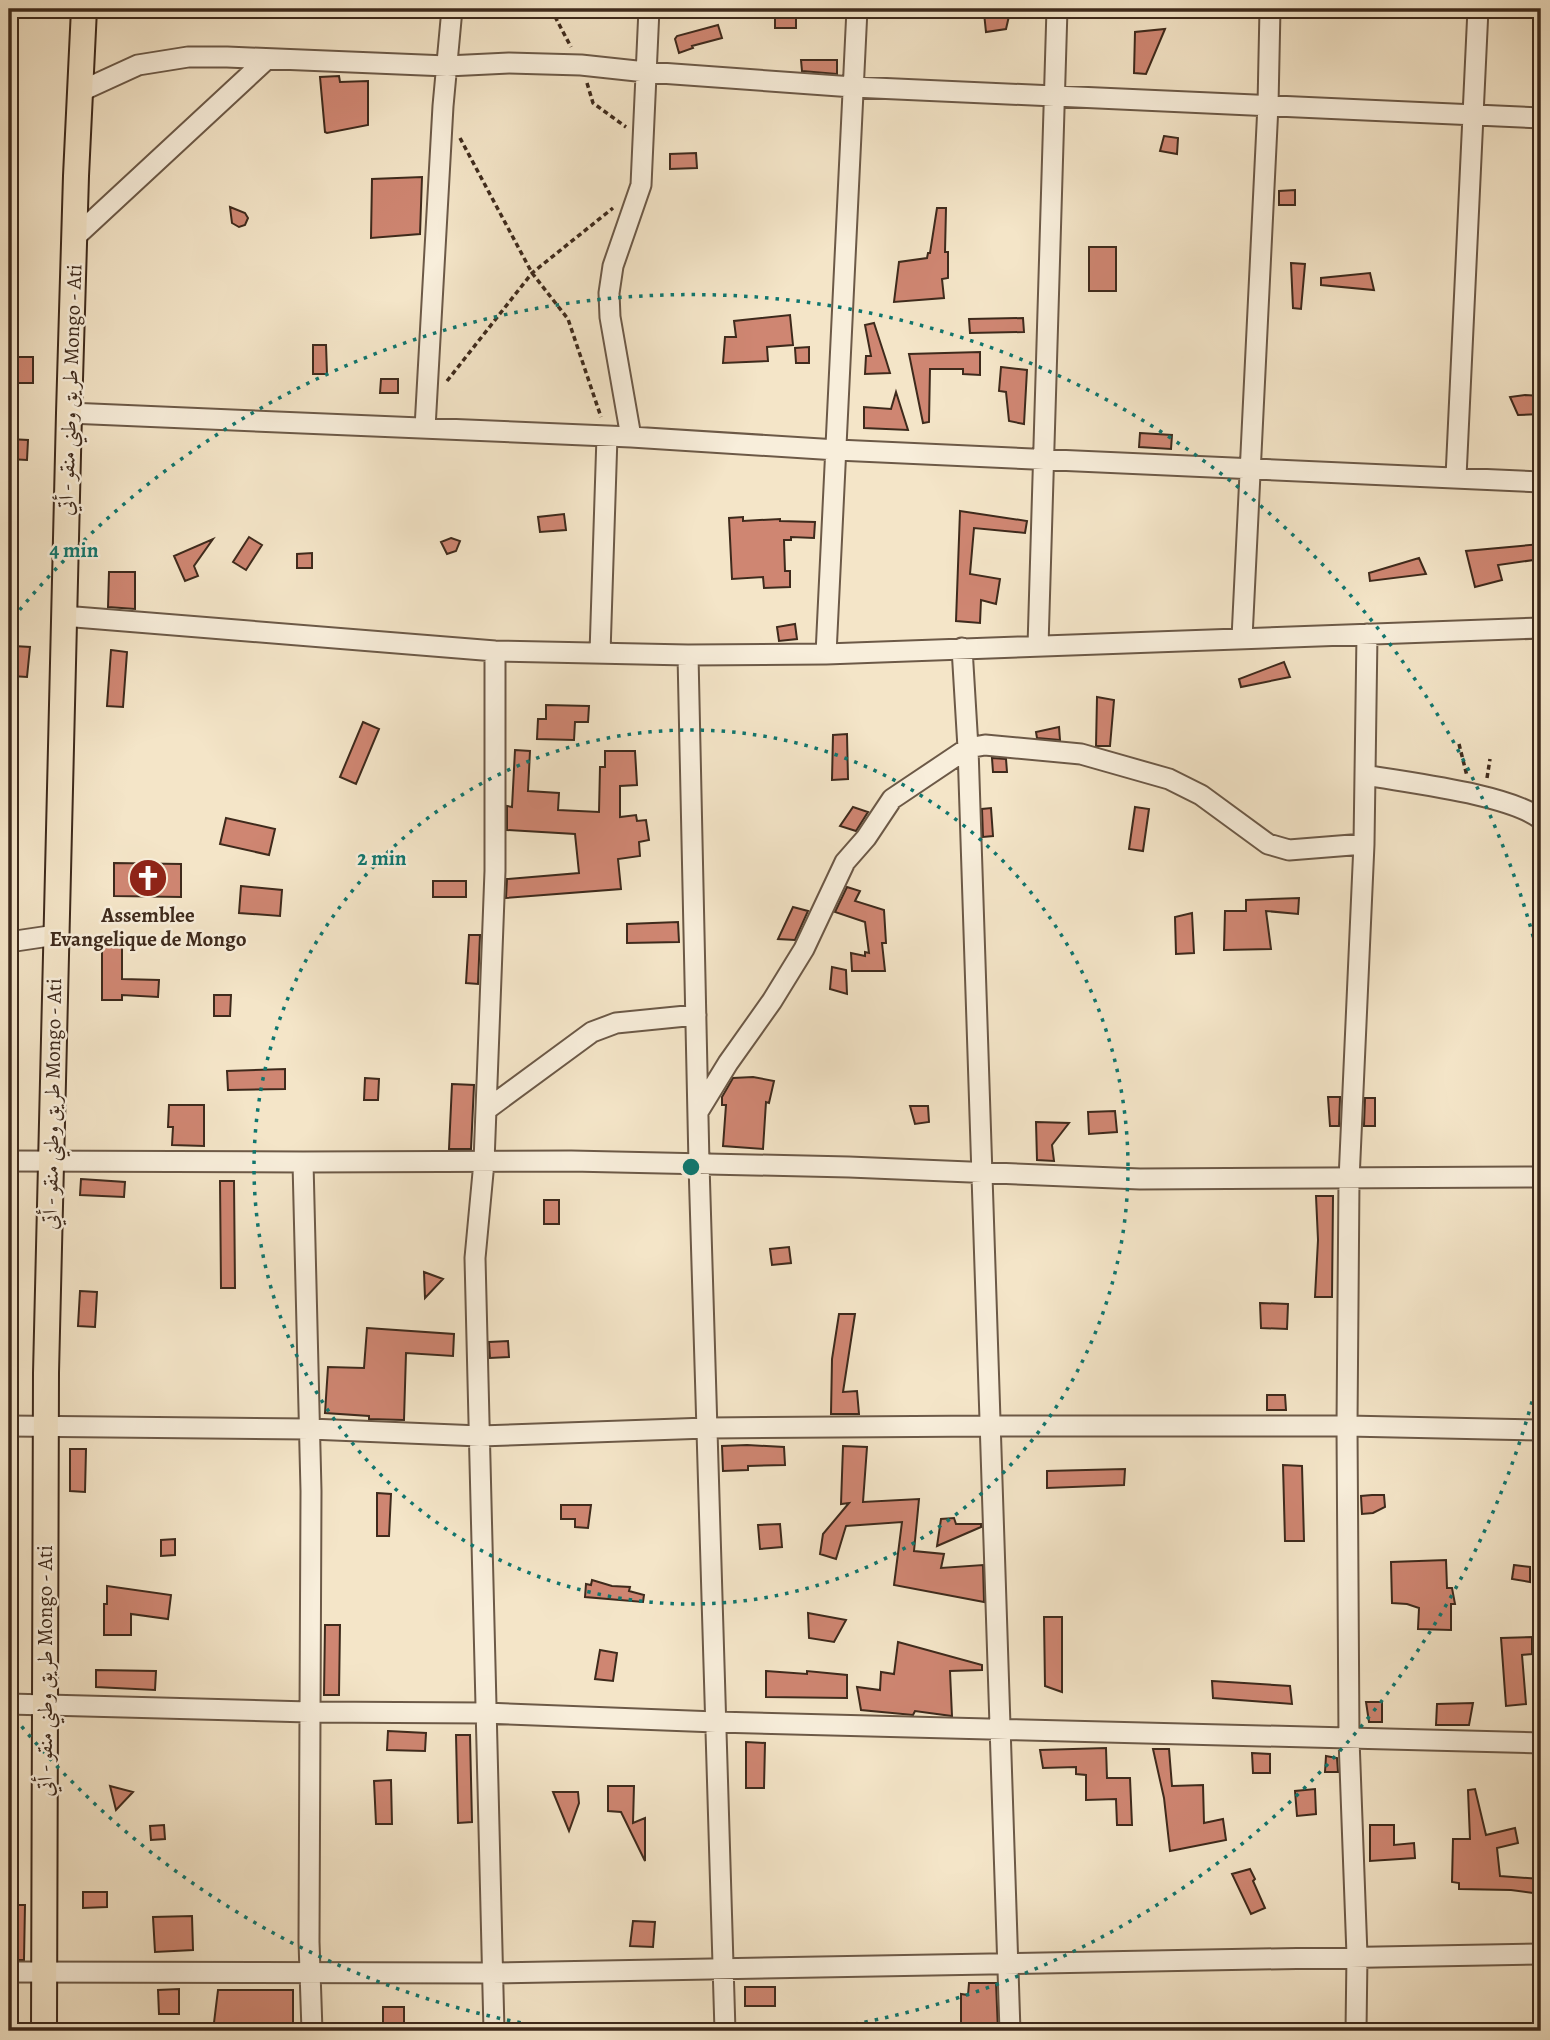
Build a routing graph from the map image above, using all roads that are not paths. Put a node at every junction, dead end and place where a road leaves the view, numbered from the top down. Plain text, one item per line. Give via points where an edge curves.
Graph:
1 (84, 9) edge
2 (452, 9) edge
3 (649, 9) edge
4 (857, 9) edge
5 (1057, 9) edge
6 (1270, 9) edge
7 (1478, 9) edge
8 (267, 59) junction
9 (447, 66) junction
10 (646, 72) junction
11 (853, 87) junction
12 (79, 92) junction
13 (1055, 95) junction
14 (1268, 105) junction
15 (1473, 115) junction
16 (1541, 118) edge
17 (74, 238) junction
18 (69, 413) junction
19 (425, 428) junction
20 (607, 436) junction
21 (631, 437) junction
22 (837, 450) junction
23 (1045, 460) junction
24 (1250, 467) junction
25 (1457, 477) junction
26 (1541, 482) edge
27 (63, 616) junction
28 (1541, 628) edge
29 (1367, 634) junction
30 (1242, 638) junction
31 (1038, 646) junction
32 (962, 648) junction
33 (495, 651) junction
34 (600, 653) junction
35 (826, 654) junction
36 (688, 655) junction
37 (968, 748) junction
38 (1365, 775) junction
39 (1541, 819) edge
40 (1364, 844) junction
41 (56, 935) junction
42 (9, 942) edge
43 (696, 1015) junction
44 (486, 1110) junction
45 (698, 1112) junction
46 (9, 1161) edge
47 (51, 1162) junction
48 (303, 1162) junction
49 (484, 1162) junction
50 (699, 1164) junction
51 (982, 1173) junction
52 (1541, 1177) edge
53 (1349, 1180) junction
54 (9, 1426) edge
55 (990, 1426) junction
56 (1347, 1426) junction
57 (46, 1427) junction
58 (707, 1428) junction
59 (310, 1429) junction
60 (1541, 1430) edge
61 (480, 1436) junction
62 (9, 1704) edge
63 (46, 1706) junction
64 (309, 1712) junction
65 (485, 1713) junction
66 (716, 1722) junction
67 (1000, 1729) junction
68 (1349, 1739) junction
69 (1541, 1743) edge
70 (1541, 1954) edge
71 (1357, 1955) junction
72 (1008, 1962) junction
73 (723, 1968) junction
74 (45, 1971) junction
75 (9, 1972) edge
76 (311, 1973) junction
77 (492, 1973) junction
78 (44, 2031) edge
79 (312, 2031) edge
80 (494, 2031) edge
81 (725, 2031) edge
82 (1010, 2031) edge
83 (1356, 2031) edge

1 - 12 main road, طريق وطني منقو - أتي Mongo - Ati
2 - 9 street
3 - 10 street
4 - 11 street
5 - 13 street
6 - 14 street
7 - 15 street
8 - 9 street
8 - 12 street via 162,60 138,65
8 - 17 street
9 - 10 street via 556,64
9 - 19 street
10 - 11 street
10 - 21 street via 641,185 613,266 609,293
11 - 13 street
11 - 22 street
12 - 17 main road, طريق وطني منقو - أتي Mongo - Ati
13 - 14 street
13 - 23 street
14 - 15 street
14 - 24 street
15 - 16 street
15 - 25 street
17 - 18 main road, طريق وطني منقو - أتي Mongo - Ati
18 - 19 street
18 - 27 main road, طريق وطني منقو - أتي Mongo - Ati
19 - 20 street
20 - 21 street
20 - 34 street
21 - 22 street
22 - 23 street
22 - 35 street
23 - 24 street
23 - 31 street
24 - 25 street
24 - 30 street
25 - 26 street
27 - 33 street
27 - 41 main road, طريق وطني منقو - أتي Mongo - Ati
28 - 29 street
29 - 30 street
29 - 38 street
30 - 31 street
31 - 32 street
32 - 35 street
32 - 37 street
33 - 34 street
33 - 44 street via 495,871
34 - 36 street
35 - 36 street
36 - 43 street
37 - 40 street via 985,745 1081,754 1169,779 1201,795 1278,848
37 - 45 street via 892,799 845,862 804,949
37 - 51 street
38 - 39 street via 1472,795 1524,808
38 - 40 street
40 - 53 street
41 - 42 street
41 - 47 main road, طريق وطني منقو - أتي Mongo - Ati
43 - 44 street via 616,1023 592,1032
43 - 45 street
44 - 49 street
45 - 50 street
46 - 47 street
47 - 48 street
47 - 57 main road, طريق وطني منقو - أتي Mongo - Ati
48 - 49 street
48 - 59 street
49 - 50 street
49 - 61 street via 475,1258
50 - 51 street
50 - 58 street
51 - 53 street
51 - 55 street
52 - 53 street
53 - 56 street
54 - 57 street
55 - 56 street
55 - 58 street
55 - 67 street
56 - 60 street
56 - 68 street
57 - 59 street
57 - 63 main road, طريق وطني منقو - أتي Mongo - Ati
58 - 61 street
58 - 66 street
59 - 61 street
59 - 64 street
61 - 65 street
62 - 63 street
63 - 64 street
63 - 74 main road, طريق وطني منقو - أتي Mongo - Ati
64 - 65 street
64 - 76 street
65 - 66 street
65 - 77 street
66 - 67 street
66 - 73 street
67 - 68 street
67 - 72 street
68 - 69 street
68 - 71 street
70 - 71 street
71 - 72 street
71 - 83 street
72 - 73 street
72 - 82 street
73 - 77 street
73 - 81 street
74 - 75 street
74 - 76 street
74 - 78 main road, طريق وطني منقو - أتي Mongo - Ati
76 - 77 street
76 - 79 street
77 - 80 street

